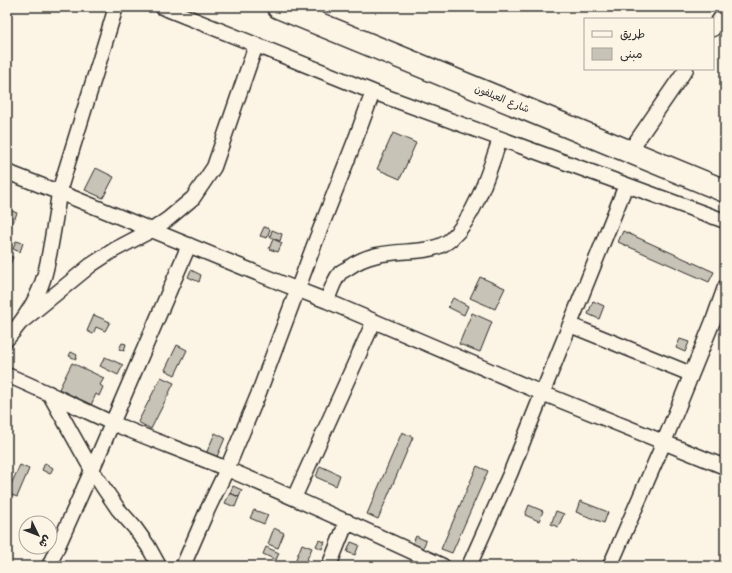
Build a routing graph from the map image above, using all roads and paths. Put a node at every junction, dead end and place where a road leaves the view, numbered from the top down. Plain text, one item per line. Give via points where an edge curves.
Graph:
1 (116, 7) edge
2 (162, 7) edge
3 (278, 7) edge
4 (725, 12) edge
5 (714, 28) edge
6 (256, 45) junction
7 (685, 70) edge
8 (373, 92) junction
9 (500, 139) junction
10 (630, 152) junction
11 (7, 172) edge
12 (626, 185) junction
13 (725, 191) edge
14 (59, 192) junction
15 (725, 221) edge
16 (152, 230) junction
17 (189, 245) junction
18 (725, 287) edge
19 (298, 289) junction
20 (327, 301) junction
21 (374, 322) junction
22 (20, 323) junction
23 (570, 325) junction
24 (7, 340) edge
25 (691, 374) junction
26 (7, 375) edge
27 (49, 393) junction
28 (542, 393) junction
29 (112, 422) junction
30 (664, 442) junction
31 (725, 467) edge
32 (227, 469) junction
33 (92, 470) junction
34 (294, 498) junction
35 (347, 521) junction
36 (49, 566) edge
37 (159, 566) edge
38 (183, 566) edge
39 (329, 566) edge
40 (443, 566) edge
41 (469, 566) edge
42 (610, 566) edge

1 - 14 street
2 - 6 street
3 - 10 highway, شارع العيلفون
4 - 5 street
6 - 8 street
6 - 16 street via 214,167 193,198
7 - 10 street
8 - 9 street
8 - 19 street
9 - 12 street
9 - 20 street via 470,216 450,240 425,250 382,253 356,262 340,273
10 - 13 highway, شارع العيلفون
11 - 14 street
12 - 15 street
12 - 23 street
14 - 16 street
14 - 22 street via 43,280
16 - 17 street
16 - 22 street via 92,264
17 - 19 street
17 - 29 street
18 - 25 street
19 - 20 street
19 - 32 street
20 - 21 street
21 - 28 street
21 - 34 street
22 - 24 street
23 - 25 street
23 - 28 street
25 - 30 street
26 - 27 street
27 - 29 street
27 - 33 street
28 - 30 street
28 - 41 street via 510,474
29 - 32 street
29 - 33 street
30 - 31 street
30 - 42 street
32 - 34 street
32 - 38 street
33 - 36 street
33 - 37 street via 118,509 148,546
34 - 35 street
35 - 39 street
35 - 40 street

